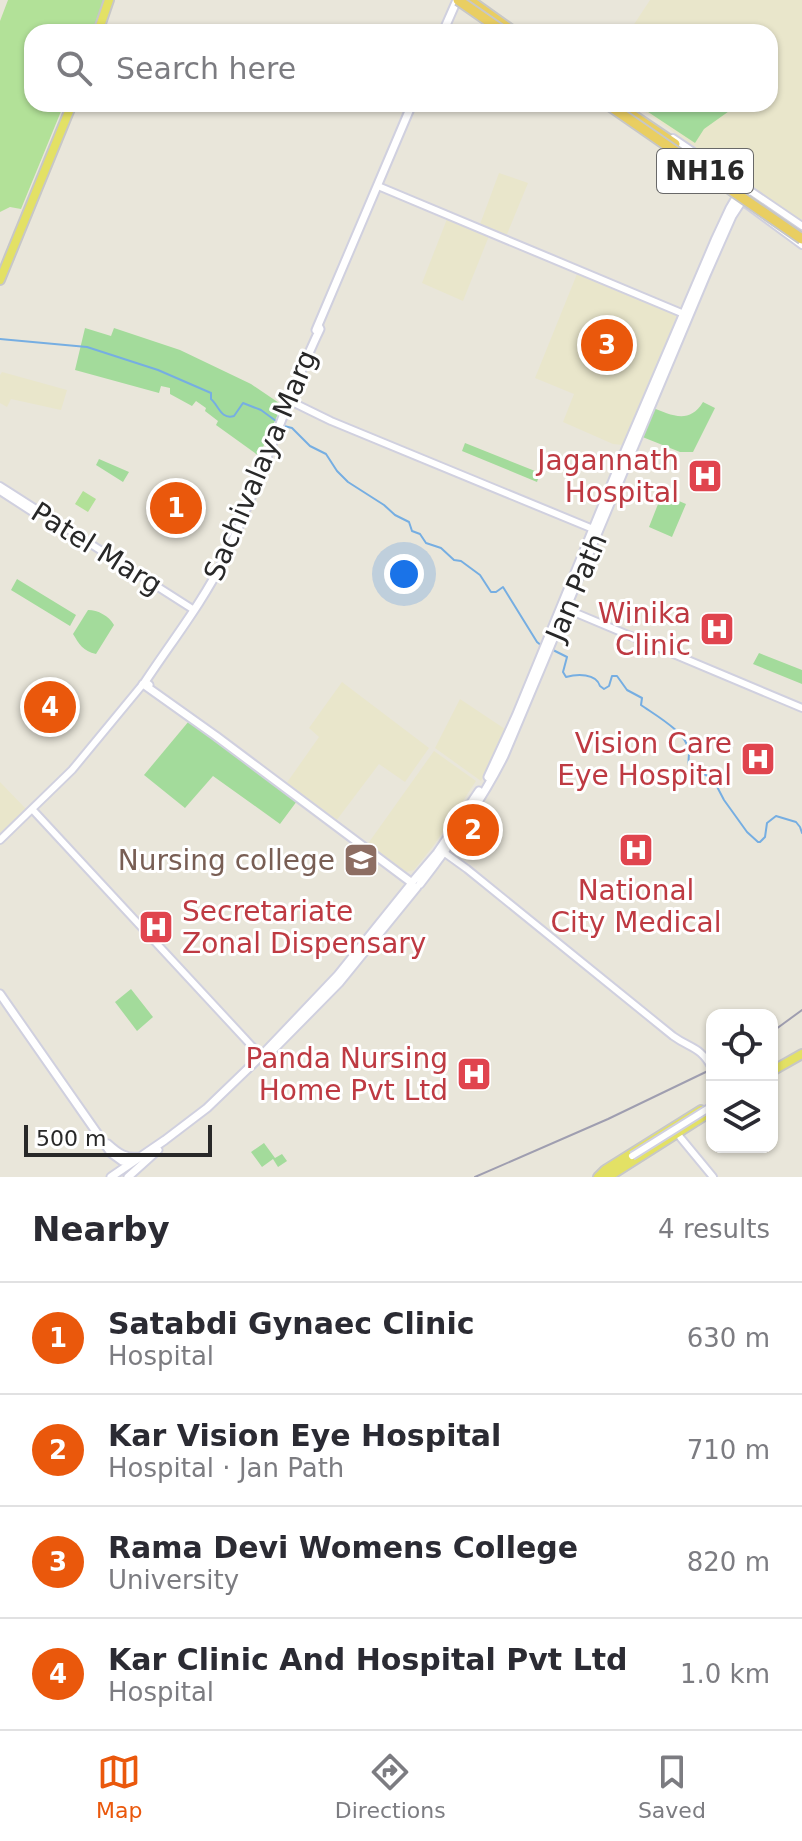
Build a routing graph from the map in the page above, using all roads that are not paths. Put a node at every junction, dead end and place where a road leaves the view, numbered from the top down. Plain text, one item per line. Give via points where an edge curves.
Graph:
1 (111, 0) edge
2 (475, 0) edge
3 (458, 1) edge
4 (103, 24) edge
5 (444, 24) edge
6 (446, 24) edge
7 (487, 24) edge
8 (492, 24) edge
9 (500, 24) edge
10 (510, 24) edge
11 (67, 112) edge
12 (67, 112) edge
13 (409, 112) edge
14 (612, 112) edge
15 (619, 112) edge
16 (627, 112) edge
17 (636, 112) edge
18 (378, 186) junction
19 (746, 188) junction
20 (728, 191) junction
21 (739, 199) junction
22 (749, 208) junction
23 (732, 209) junction
24 (802, 226) edge
25 (802, 239) edge
26 (0, 270) edge
27 (0, 280) edge
28 (684, 314) junction
29 (289, 401) junction
30 (0, 488) edge
31 (593, 529) junction
32 (564, 608) junction
33 (192, 611) junction
34 (143, 682) junction
35 (802, 708) edge
36 (32, 809) junction
37 (0, 839) edge
38 (440, 853) junction
39 (416, 884) junction
40 (0, 994) edge
41 (802, 1052) edge
42 (261, 1056) junction
43 (706, 1057) edge
44 (778, 1066) edge
45 (75, 1101) junction
46 (706, 1110) edge
47 (706, 1110) edge
48 (706, 1111) edge
49 (678, 1133) junction
50 (111, 1153) junction
51 (140, 1163) junction
52 (606, 1174) edge
53 (112, 1176) edge
54 (128, 1177) edge
55 (713, 1177) edge

1 - 4 main road
2 - 10 street
3 - 5 main road
3 - 6 main road
3 - 7 street
3 - 8 highway, bridge
3 - 9 highway, bridge
11 - 26 main road
12 - 27 main road
13 - 18 main road, Sachivalaya Marg
14 - 20 street
15 - 25 highway, NH16, bridge
16 - 25 highway, NH16, bridge
17 - 19 street
18 - 28 street
18 - 29 main road, Sachivalaya Marg
19 - 21 main road, Jan Path
19 - 24 street
20 - 21 street
20 - 23 main road
21 - 22 street
21 - 23 main road, Jan Path
22 - 23 main road
22 - 25 street
23 - 28 main road, Jan Path
23 - 32 main road, Jan Path
28 - 31 main road, Jan Path
29 - 31 street
29 - 33 main road, Sachivalaya Marg via 248,509
30 - 33 street, Patel Marg
31 - 32 main road, Jan Path
32 - 35 street
32 - 38 main road, Jan Path via 494,776
33 - 34 main road, Sachivalaya Marg
34 - 36 street, Sachivalaya Marg via 72,770
34 - 37 street, Sachivalaya Marg
34 - 39 main road
36 - 37 street, Sachivalaya Marg
36 - 42 street
38 - 39 main road, Jan Path
38 - 43 street
39 - 42 main road, Jan Path
39 - 51 main road, Jan Path via 312,1011 212,1108
40 - 45 main road
41 - 44 main road
42 - 51 main road, Jan Path
45 - 50 main road
45 - 51 main road via 115,1150
46 - 52 street, bridge
47 - 52 main road via 668,1129
48 - 49 main road
49 - 52 main road
49 - 55 street
50 - 51 main road via 124,1162
50 - 53 main road
51 - 53 main road
51 - 54 main road

